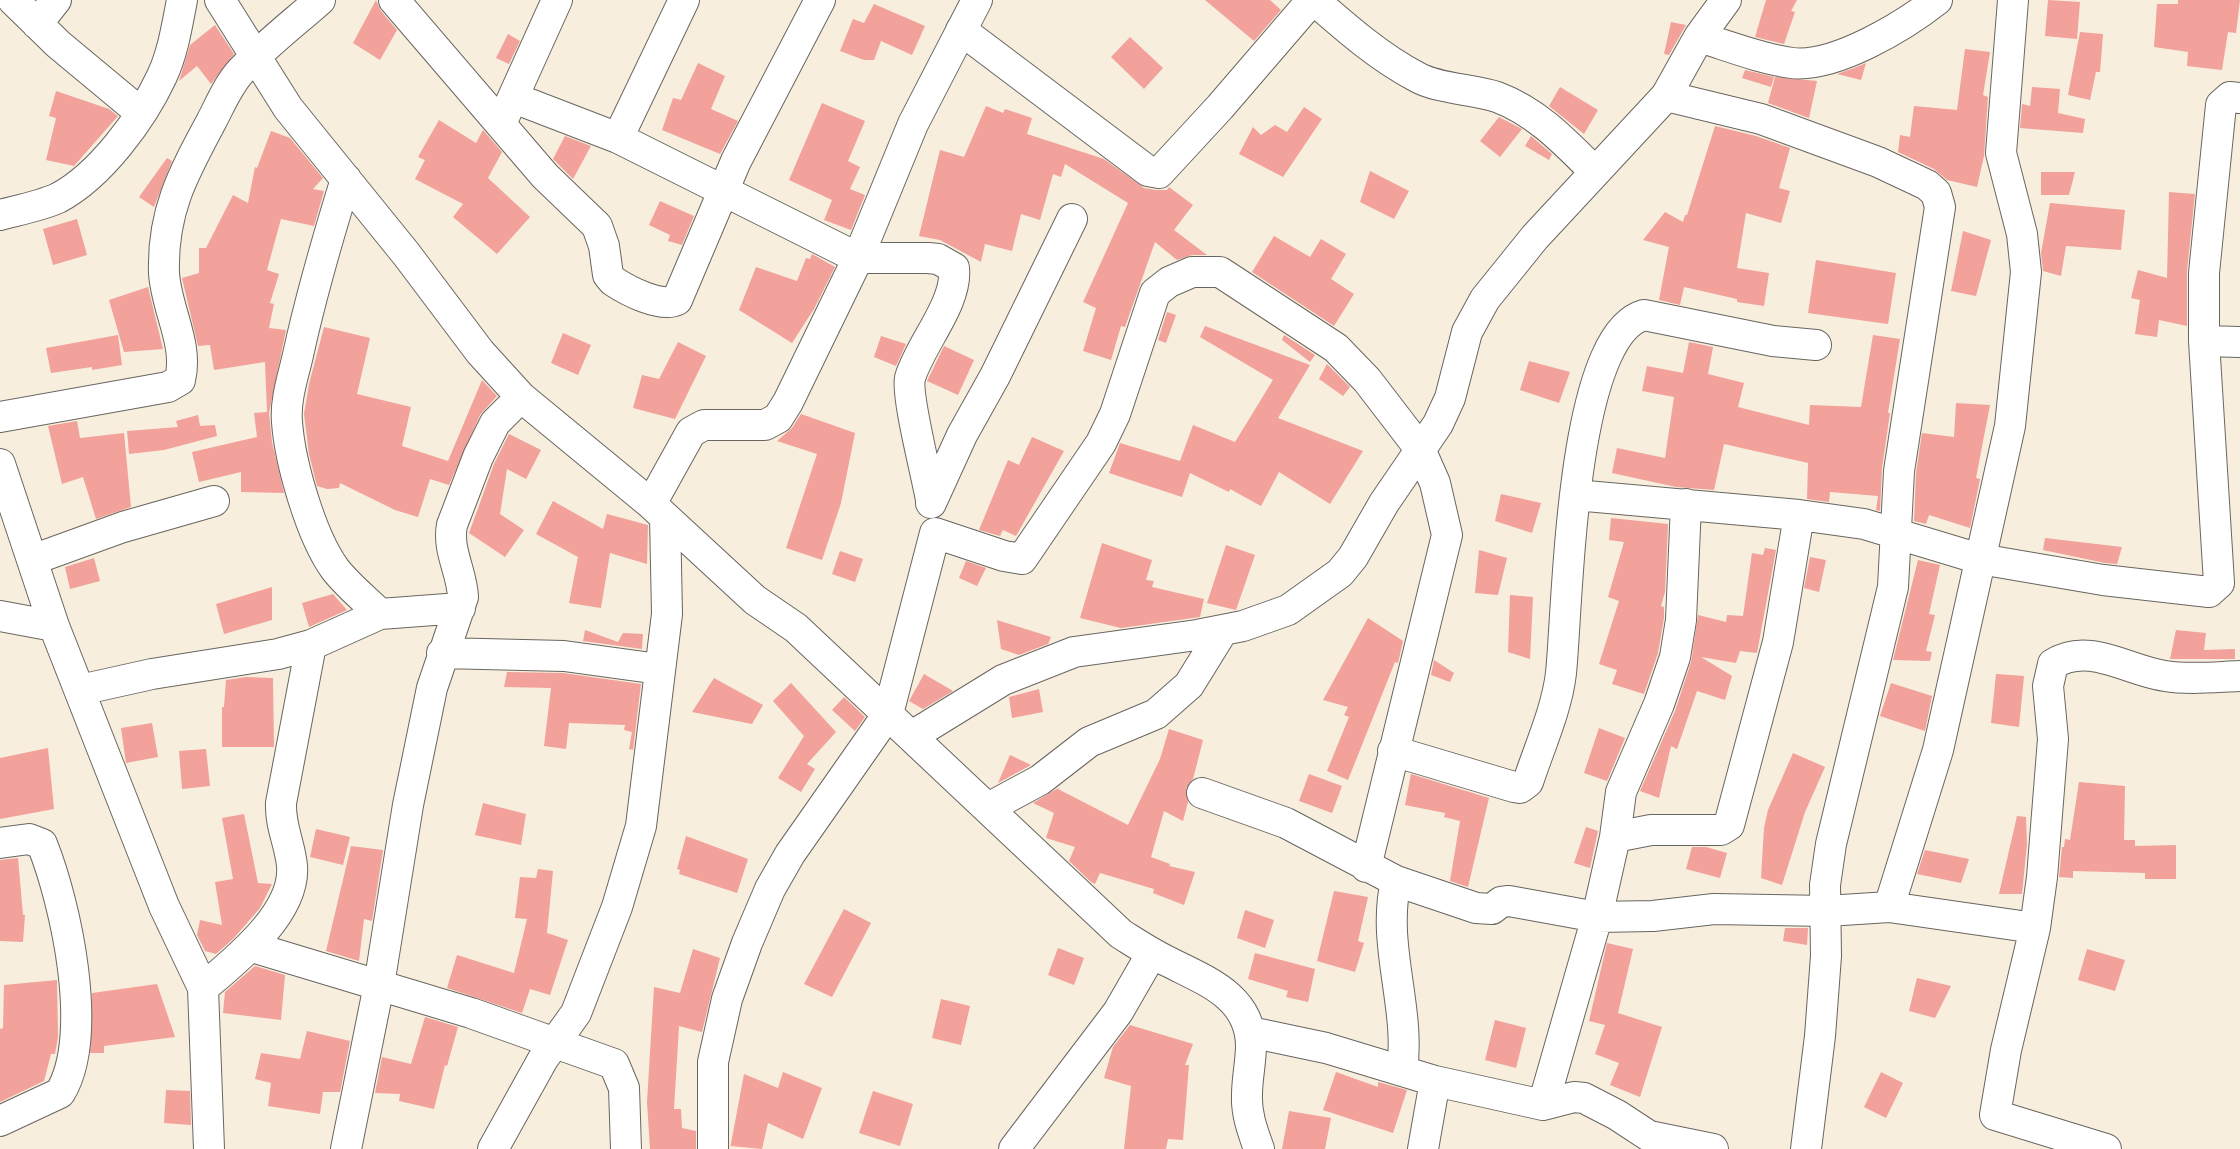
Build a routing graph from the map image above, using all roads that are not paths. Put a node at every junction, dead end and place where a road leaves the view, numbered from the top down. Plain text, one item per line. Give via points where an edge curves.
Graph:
1 (13, 0) edge
2 (57, 0) edge
3 (182, 0) edge
4 (220, 0) edge
5 (320, 0) edge
6 (394, 0) edge
7 (557, 0) edge
8 (684, 0) edge
9 (820, 0) edge
10 (976, 0) edge
11 (1313, 0) edge
12 (1726, 0) edge
13 (1937, 0) edge
14 (2013, 0) edge
15 (37, 24) junction
16 (962, 30) junction
17 (1699, 37) junction
18 (256, 57) junction
19 (1666, 96) junction
20 (2240, 98) edge
21 (508, 111) junction
22 (141, 113) junction
23 (618, 138) junction
24 (1595, 172) junction
25 (346, 179) junction
26 (723, 189) junction
27 (0, 214) edge
28 (1072, 219) dead end
29 (858, 258) junction
30 (2204, 341) junction
31 (2240, 342) edge
32 (1816, 345) dead end
33 (521, 397) junction
34 (0, 417) edge
35 (1420, 449) junction
36 (0, 464) edge
37 (1575, 495) junction
38 (931, 500) junction
39 (214, 501) dead end
40 (1686, 504) junction
41 (658, 511) junction
42 (1799, 515) junction
43 (935, 533) junction
44 (1898, 533) junction
45 (1980, 559) junction
46 (32, 560) junction
47 (460, 608) junction
48 (380, 614) junction
49 (0, 616) edge
50 (54, 626) junction
51 (1222, 630) junction
52 (311, 645) junction
53 (442, 653) junction
54 (659, 669) junction
55 (2240, 676) edge
56 (80, 690) junction
57 (888, 714) junction
58 (912, 736) junction
59 (1393, 751) junction
60 (1202, 793) dead end
61 (988, 808) junction
62 (1615, 837) junction
63 (0, 843) edge
64 (1366, 867) junction
65 (1396, 881) junction
66 (1889, 907) junction
67 (1827, 911) junction
68 (1597, 917) junction
69 (2035, 928) junction
70 (252, 947) junction
71 (1152, 953) junction
72 (379, 985) junction
73 (203, 988) junction
74 (1250, 1032) junction
75 (556, 1042) junction
76 (1402, 1071) junction
77 (1435, 1081) junction
78 (1543, 1105) junction
79 (0, 1121) edge
80 (1019, 1148) edge
81 (209, 1149) edge
82 (346, 1149) edge
83 (493, 1149) edge
84 (626, 1149) edge
85 (713, 1149) edge
86 (1259, 1149) edge
87 (1423, 1149) edge
88 (1713, 1149) edge
89 (1806, 1149) edge
90 (2106, 1149) edge

1 - 15 street
2 - 15 street
3 - 22 street via 173,46 162,76
4 - 18 street
5 - 18 street
6 - 21 street
7 - 21 street
8 - 23 street
9 - 26 street
10 - 16 street
11 - 16 street via 1159,173 1148,171
11 - 24 street via 1380,54 1418,78 1497,97 1524,110 1557,134
12 - 17 street
13 - 17 street via 1867,44 1806,64
14 - 45 street via 2001,153 2022,234 2026,272 2010,426
15 - 22 street
16 - 29 street via 913,124
17 - 19 street
18 - 25 street via 288,108
18 - 34 street via 223,98 184,173 167,218 165,278 184,363 180,380 168,387
19 - 24 street
19 - 44 street via 1761,118 1878,162 1936,193 1940,207 1895,500
20 - 30 street via 2226,99 2220,109 2204,273
21 - 23 street
21 - 26 street via 545,176 597,225 613,282 658,301 677,300
22 - 27 street via 101,166 58,198
23 - 26 street
24 - 35 street via 1485,299 1467,332 1450,398
25 - 33 street via 480,352
25 - 48 street via 312,292 286,422 304,506 321,544 348,584
26 - 29 street
28 - 38 street
29 - 38 street via 928,258 954,268 944,308 920,354 909,389
29 - 41 street via 777,418 765,425 704,425 691,432
30 - 31 street
30 - 45 street via 2219,583 2216,589 2209,592 2103,580
32 - 37 street via 1773,341 1644,315 1636,317 1618,331 1597,376
33 - 41 street
33 - 47 street via 495,423 452,525 451,545 462,581
35 - 43 street via 1367,380 1336,348 1220,272 1192,272 1155,293 1115,414 1101,443 1022,559
35 - 51 street via 1340,573 1288,610
35 - 59 street via 1435,483 1447,535
36 - 46 street
37 - 40 street
37 - 59 street via 1561,674 1528,782 1514,787
38 - 43 street
39 - 46 street via 123,527
40 - 42 street
40 - 62 street via 1676,657 1621,792
41 - 54 street via 667,614
41 - 57 street via 755,600 796,628
42 - 44 street
42 - 62 street via 1778,642 1729,825 1721,830 1651,830
43 - 57 street
44 - 45 street
44 - 67 street via 1893,587 1831,844 1825,885
45 - 66 street via 1938,750
46 - 50 street
47 - 48 street
47 - 53 street
48 - 52 street
49 - 50 street
50 - 56 street
51 - 58 street via 1074,652 1003,680
51 - 61 street via 1189,685 1164,708 1089,741 1040,780
52 - 56 street
52 - 70 street via 281,803 280,821 292,866 291,885 272,921
53 - 54 street via 564,656
53 - 72 street via 408,806
54 - 75 street via 641,826 617,907 576,1012
55 - 69 street via 2164,676 2085,655 2070,655 2053,664 2048,686 2053,739
56 - 73 street via 164,906
57 - 58 street
57 - 85 street via 790,854 747,943 727,999 713,1062
58 - 61 street
59 - 64 street
60 - 64 street via 1286,823
61 - 71 street via 1121,934
62 - 68 street
63 - 79 street via 29,839 42,844 69,942 78,1030 69,1073 60,1093
64 - 65 street
65 - 68 street via 1476,908 1492,909 1509,901
65 - 76 street via 1390,921 1406,1046
66 - 67 street
66 - 69 street
67 - 68 street via 1714,909
67 - 89 street via 1820,1036
68 - 78 street
69 - 90 street via 1995,1115
70 - 72 street
70 - 73 street
71 - 74 street via 1220,988 1244,1013
71 - 80 street via 1118,1012
72 - 75 street
72 - 82 street
73 - 81 street
74 - 76 street via 1326,1048
74 - 86 street via 1246,1097
75 - 83 street
75 - 84 street via 614,1064 624,1088
76 - 77 street
77 - 78 street
77 - 87 street
78 - 88 street via 1584,1098 1649,1136

